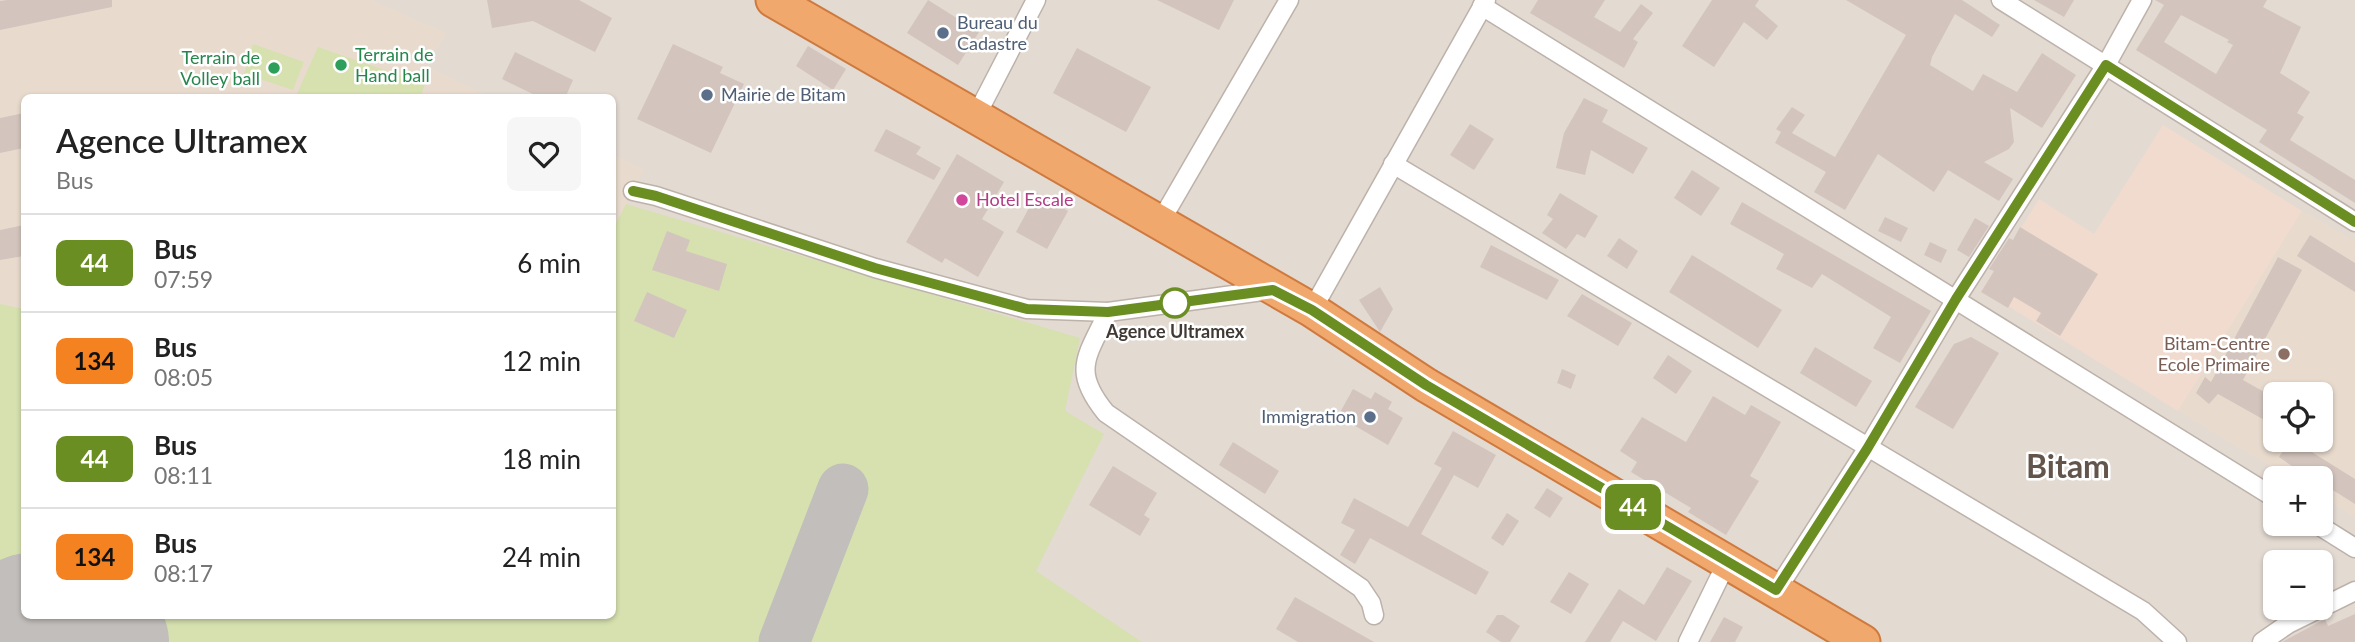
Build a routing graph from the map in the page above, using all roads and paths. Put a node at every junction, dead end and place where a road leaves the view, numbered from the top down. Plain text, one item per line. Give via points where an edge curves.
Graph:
1 (773, 0) edge
2 (1036, 0) edge
3 (1289, 0) edge
4 (2001, 0) edge
5 (2142, 0) edge
6 (1484, 3) edge
7 (2106, 65) junction
8 (976, 116) junction
9 (1393, 164) junction
10 (633, 191) dead end
11 (2355, 222) edge
12 (1159, 224) junction
13 (1273, 290) junction
14 (1956, 299) junction
15 (1312, 310) junction
16 (1108, 312) junction
17 (1867, 449) junction
18 (2263, 491) edge
19 (2333, 534) edge
20 (2355, 548) edge
21 (1727, 562) junction
22 (1776, 590) junction
23 (2355, 590) edge
24 (1374, 615) dead end
25 (1688, 642) edge
26 (1863, 642) edge
27 (2178, 642) edge
28 (2262, 642) edge

1 - 8 highway
2 - 8 street
3 - 12 street
4 - 7 street
5 - 7 street
6 - 9 street
6 - 14 street
7 - 11 street
7 - 14 street
8 - 12 highway
9 - 15 street
9 - 17 street
10 - 16 street via 875,268 1027,309
12 - 13 highway
13 - 15 highway
13 - 16 street
14 - 17 street
14 - 18 street
15 - 21 highway via 1426,385
16 - 24 street via 1087,357 1084,377 1106,413 1361,588
17 - 22 street
17 - 27 street via 2143,611
19 - 20 street
21 - 22 highway
21 - 25 street
22 - 26 highway
23 - 28 street

